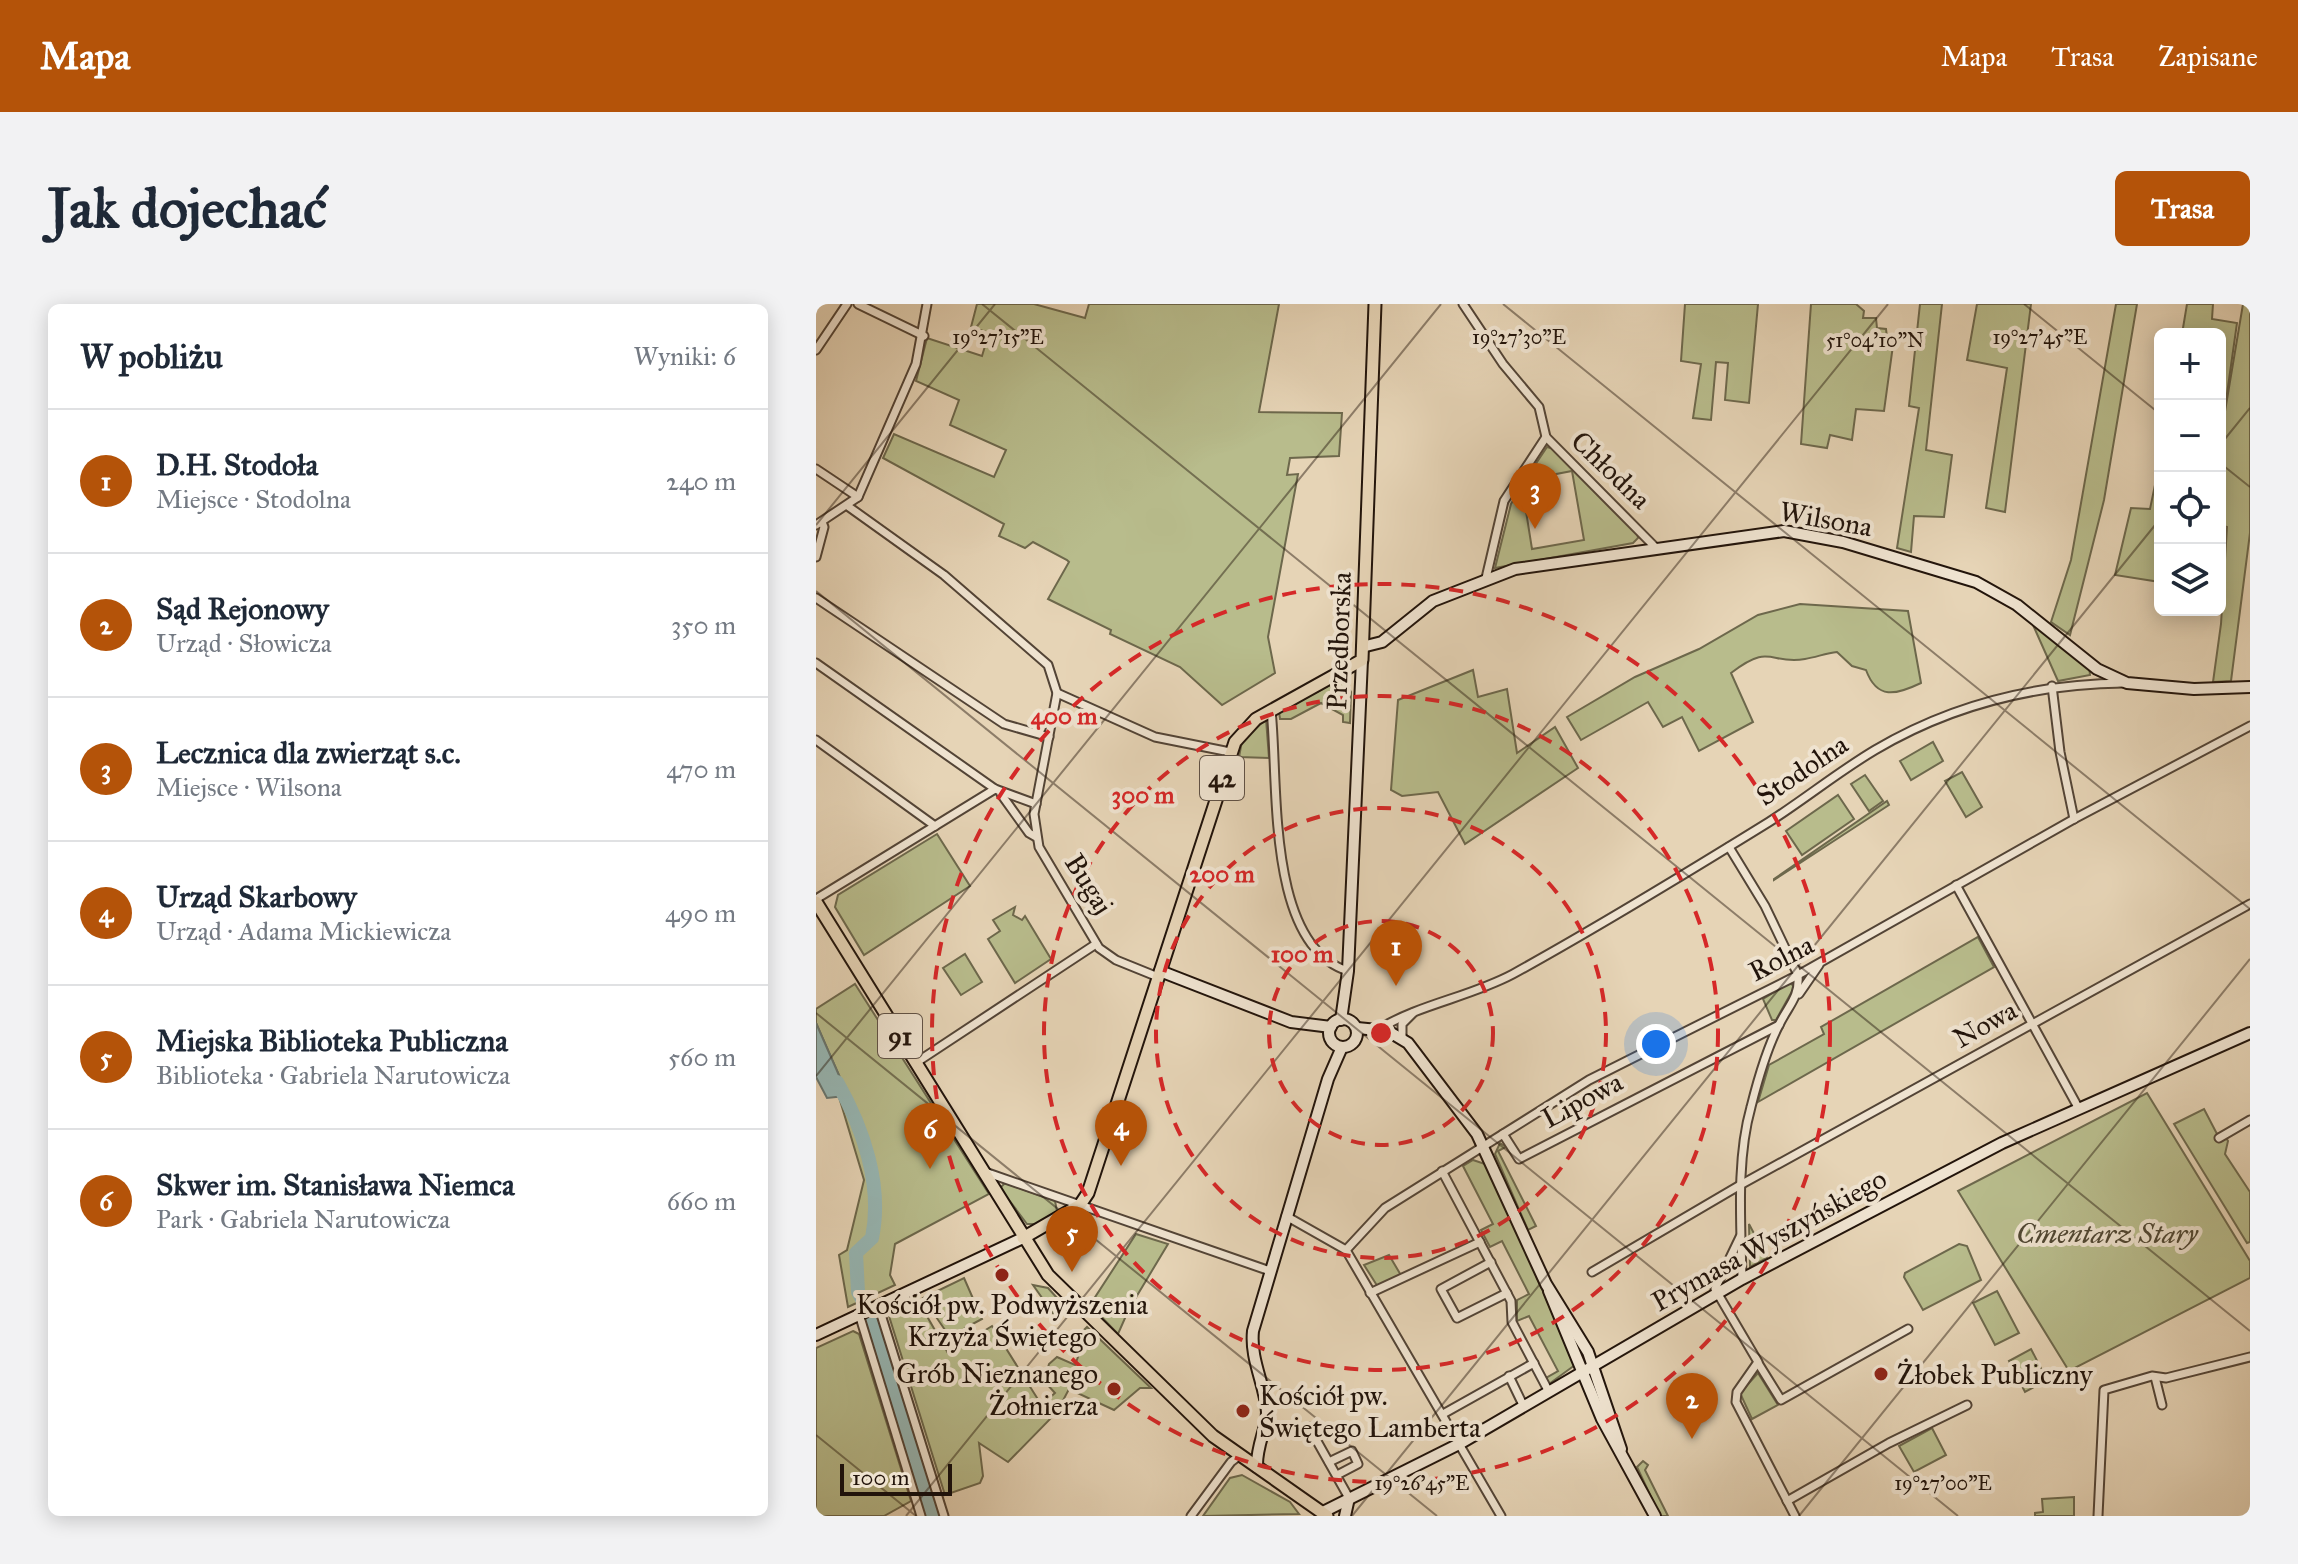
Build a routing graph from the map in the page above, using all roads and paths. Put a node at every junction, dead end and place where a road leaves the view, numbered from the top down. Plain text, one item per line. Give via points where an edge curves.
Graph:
1 (847, 304) edge
2 (858, 304) edge
3 (927, 304) edge
4 (1375, 304) edge
5 (1463, 304) edge
6 (924, 336) junction
7 (816, 350) edge
8 (1546, 437) junction
9 (816, 469) edge
10 (858, 497) junction
11 (849, 507) junction
12 (819, 524) edge
13 (1655, 547) junction
14 (816, 557) edge
15 (1486, 578) junction
16 (816, 598) edge
17 (1362, 647) junction
18 (1362, 660) junction
19 (816, 663) edge
20 (2097, 669) junction
21 (2090, 683) junction
22 (2127, 683) junction
23 (2052, 686) junction
24 (2250, 687) edge
25 (1057, 693) junction
26 (1271, 710) junction
27 (2250, 726) edge
28 (1049, 737) junction
29 (816, 740) edge
30 (1230, 752) junction
31 (998, 791) junction
32 (1036, 804) junction
33 (2074, 819) junction
34 (935, 826) junction
35 (1036, 837) junction
36 (1729, 847) junction
37 (1956, 885) junction
38 (816, 901) edge
39 (2250, 904) edge
40 (1096, 944) junction
41 (1819, 963) junction
42 (1159, 974) junction
43 (1798, 975) junction
44 (1347, 976) junction
45 (1797, 996) junction
46 (1415, 1012) junction
47 (2032, 1023) junction
48 (1779, 1025) junction
49 (1351, 1026) junction
50 (1379, 1029) junction
51 (2250, 1033) edge
52 (1334, 1038) junction
53 (1402, 1039) junction
54 (917, 1062) junction
55 (2079, 1109) junction
56 (2250, 1120) edge
57 (1503, 1134) junction
58 (2219, 1138) dead end
59 (1483, 1145) junction
60 (984, 1171) junction
61 (1442, 1171) junction
62 (1742, 1184) junction
63 (1080, 1205) junction
64 (1286, 1216) junction
65 (1741, 1235) junction
66 (1023, 1238) junction
67 (1480, 1242) junction
68 (1346, 1250) junction
69 (1491, 1262) junction
70 (1270, 1271) junction
71 (1592, 1272) dead end
72 (1742, 1279) junction
73 (1370, 1293) junction
74 (1507, 1293) junction
75 (1717, 1294) junction
76 (878, 1305) junction
77 (859, 1314) junction
78 (1908, 1329) dead end
79 (816, 1335) edge
80 (2250, 1357) edge
81 (1758, 1362) junction
82 (1534, 1363) junction
83 (1589, 1368) junction
84 (1509, 1376) junction
85 (2155, 1377) junction
86 (1549, 1392) junction
87 (1967, 1405) dead end
88 (2162, 1405) dead end
89 (1524, 1407) junction
90 (1443, 1414) junction
91 (1309, 1427) dead end
92 (1261, 1431) junction
93 (1461, 1443) junction
94 (1240, 1455) junction
95 (1329, 1462) junction
96 (1257, 1467) junction
97 (1337, 1475) junction
98 (1349, 1498) junction
99 (1787, 1501) junction
100 (1322, 1515) edge
101 (921, 1516) edge
102 (944, 1516) edge
103 (1191, 1516) edge
104 (1345, 1516) edge
105 (1501, 1516) edge
106 (1655, 1516) edge
107 (1795, 1516) edge
108 (2098, 1516) edge

1 - 7 street
2 - 6 street
3 - 6 street
4 - 17 main road, Przedborska
5 - 8 street, Chłodna via 1539,407
6 - 10 street
8 - 13 street, Chłodna
8 - 15 street via 1504,501
9 - 10 street
10 - 11 street
11 - 12 street
11 - 25 street via 944,575 1018,637 1048,665
12 - 14 street via 824,527
13 - 15 street, Wilsona
13 - 20 street, Wilsona via 1784,531 1843,542 1988,588
15 - 17 street, Wilsona via 1421,608 1382,642
16 - 28 street via 1004,724
17 - 18 main road, Przedborska
18 - 26 main road, 42
18 - 44 street, Przedborska
19 - 31 street, Bugaj
20 - 21 street
20 - 22 street, Wilsona
21 - 22 street, Stodolna
21 - 23 street, Stodolna
22 - 24 street, Stodolna
23 - 33 street
23 - 36 street, Stodolna via 1998,698 1892,741
25 - 28 street
25 - 30 street via 1155,737
26 - 30 main road, 42 via 1248,726
26 - 44 street via 1280,861 1305,939
27 - 33 street, Rolna
28 - 32 street
29 - 34 street
30 - 42 main road, 42
31 - 32 street, Bugaj
31 - 34 street
31 - 35 street, Bugaj
32 - 35 street
33 - 37 street, Rolna
34 - 38 street
35 - 40 street, Bugaj
36 - 43 street
36 - 46 street, Stodolna via 1512,974
37 - 41 street, Rolna
37 - 47 street
38 - 54 main road, 91
39 - 47 street, Nowa
40 - 42 street, Bugaj via 1116,960
40 - 54 street
41 - 43 street, Rolna
41 - 45 street
42 - 52 street, Bugaj
42 - 63 main road, 42
43 - 45 street
43 - 57 street, Rolna via 1589,1080
44 - 49 street, Przedborska
45 - 48 street
46 - 50 street, Stodolna
46 - 53 street via 1402,1024
47 - 55 street
47 - 62 street, Nowa
48 - 57 street, Lipowa via 1519,1159
48 - 62 street via 1750,1110
49 - 50 street
49 - 52 street
49 - 52 street via 1352,1044
49 - 53 street
50 - 53 street
51 - 55 street, Prymasa Wyszyńskiego
52 - 64 street via 1328,1079
53 - 59 street via 1440,1082
54 - 60 main road, 91
55 - 72 street, Prymasa Wyszyńskiego via 2002,1143
56 - 58 street
57 - 59 street, Rolna
59 - 61 street, Rolna
59 - 83 street via 1555,1311
60 - 63 street
60 - 66 main road, 91
61 - 67 street
61 - 68 street, Rolna via 1385,1208
62 - 65 street
62 - 71 street, Nowa
63 - 66 main road
63 - 70 street
64 - 68 street
64 - 70 street
65 - 72 street
65 - 75 street via 1718,1280
66 - 76 street
66 - 94 main road via 1077,1307 1213,1436
67 - 69 street
67 - 73 street
68 - 73 street
69 - 74 street
69 - 74 street via 1441,1289 1457,1318
70 - 92 street via 1252,1339 1267,1412
72 - 75 street, Prymasa Wyszyńskiego
73 - 90 street
74 - 82 street via 1512,1322
75 - 81 street
75 - 83 street, Prymasa Wyszyńskiego
76 - 77 street
76 - 102 street
77 - 79 street
77 - 101 street
78 - 81 street via 1781,1400
80 - 85 street
81 - 99 street via 1736,1402
82 - 84 street
82 - 86 street
83 - 86 street, Prymasa Wyszyńskiego
83 - 106 street via 1602,1419
84 - 89 street
84 - 90 street
85 - 88 street
85 - 108 street via 2104,1390
86 - 89 street, Prymasa Wyszyńskiego
87 - 99 street
89 - 93 street, Prymasa Wyszyńskiego
90 - 93 street
91 - 95 street
92 - 94 street
92 - 96 street
93 - 98 street, Prymasa Wyszyńskiego
93 - 105 street
94 - 96 main road
94 - 103 street
95 - 97 street
95 - 97 street via 1352,1451 1358,1464
96 - 100 main road
97 - 98 street
98 - 100 street, Prymasa Wyszyńskiego
98 - 104 street
99 - 107 street

